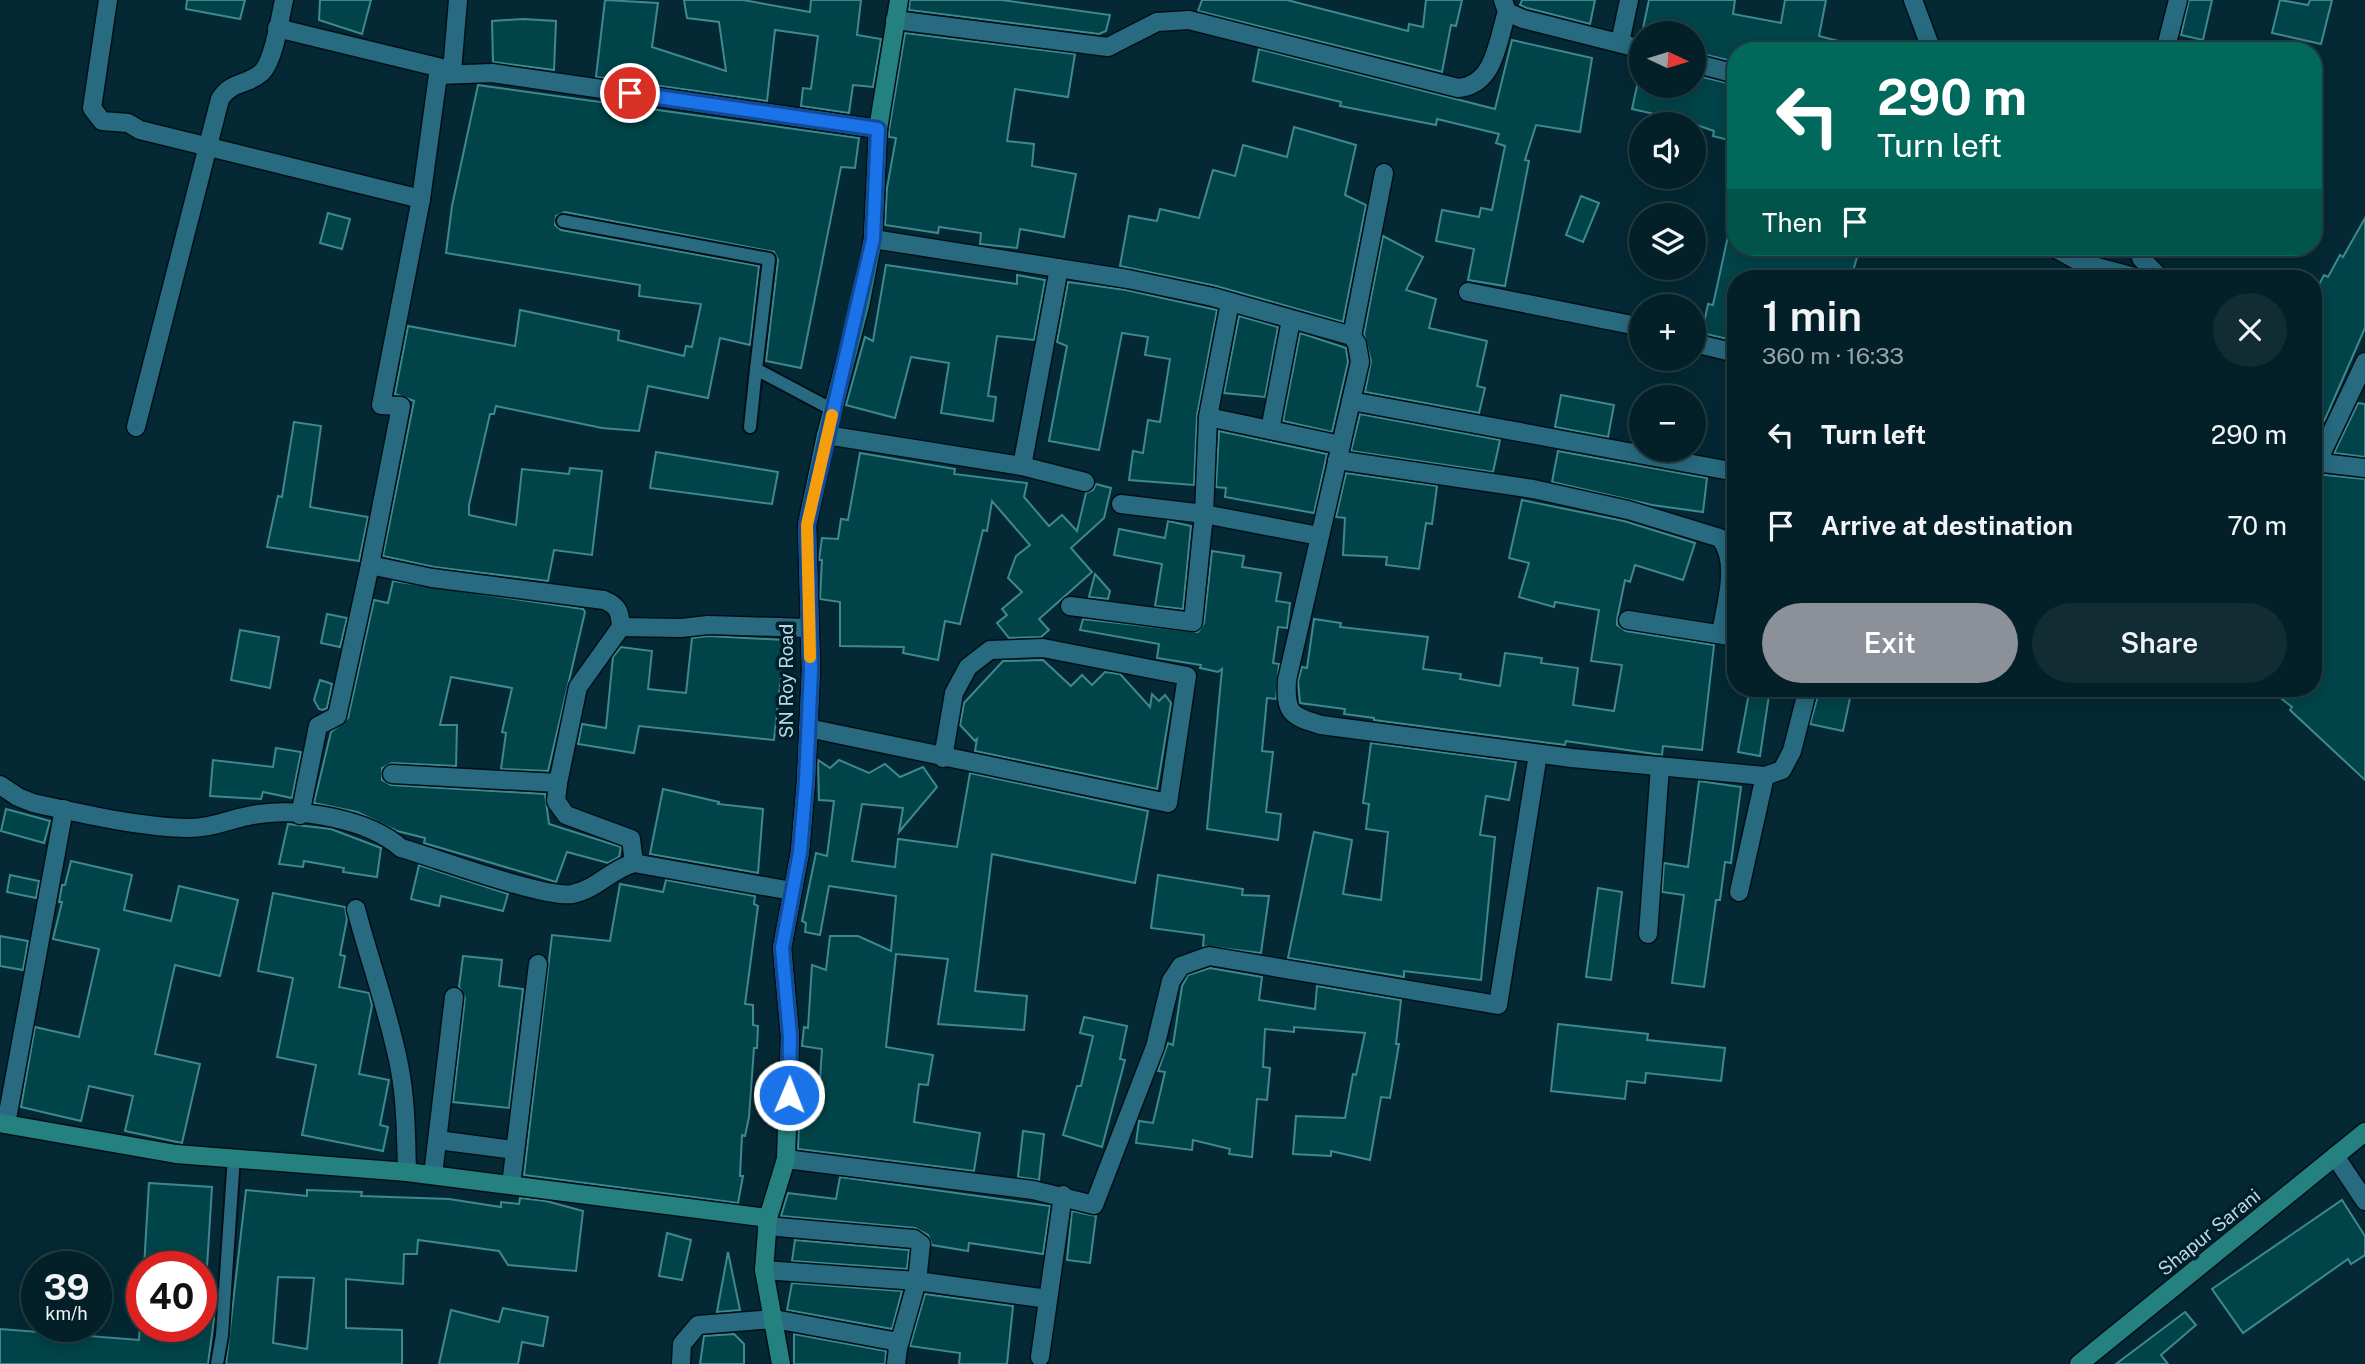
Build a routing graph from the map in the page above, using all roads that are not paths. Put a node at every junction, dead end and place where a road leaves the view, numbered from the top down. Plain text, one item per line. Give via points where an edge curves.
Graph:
1 (108, 0) edge
2 (284, 0) edge
3 (458, 0) edge
4 (899, 0) edge
5 (1629, 0) edge
6 (1913, 0) edge
7 (2178, 0) edge
8 (1505, 6) edge
9 (895, 20) junction
10 (277, 28) junction
11 (1929, 42) edge
12 (2167, 42) edge
13 (1620, 43) junction
14 (1629, 45) edge
15 (1706, 66) edge
16 (460, 72) junction
17 (1727, 72) edge
18 (878, 129) junction
19 (207, 146) junction
20 (1384, 173) dead end
21 (421, 199) junction
22 (563, 221) dead end
23 (873, 239) junction
24 (2063, 256) edge
25 (2141, 256) edge
26 (1059, 268) junction
27 (2079, 270) edge
28 (2152, 270) edge
29 (1468, 292) dead end
30 (1230, 302) junction
31 (1291, 320) junction
32 (1629, 324) edge
33 (1352, 336) junction
34 (1706, 345) edge
35 (1727, 351) edge
36 (2365, 362) edge
37 (756, 369) junction
38 (1351, 401) junction
39 (833, 410) junction
40 (1208, 417) junction
41 (136, 427) dead end
42 (750, 427) dead end
43 (1270, 430) junction
44 (826, 435) junction
45 (2322, 449) edge
46 (1339, 453) junction
47 (2322, 464) edge
48 (1022, 466) junction
49 (2365, 468) edge
50 (1727, 470) edge
51 (1085, 482) dead end
52 (1121, 504) dead end
53 (1204, 514) junction
54 (1319, 536) junction
55 (1727, 547) edge
56 (370, 565) junction
57 (1070, 606) dead end
58 (1628, 620) dead end
59 (621, 628) junction
60 (807, 628) junction
61 (1727, 636) edge
62 (1806, 697) edge
63 (808, 728) junction
64 (1538, 754) junction
65 (943, 758) junction
66 (1660, 766) junction
67 (392, 774) dead end
68 (1765, 776) junction
69 (558, 783) junction
70 (0, 785) edge
71 (64, 809) junction
72 (300, 815) junction
73 (634, 863) junction
74 (792, 891) junction
75 (1739, 892) dead end
76 (356, 909) dead end
77 (1648, 934) dead end
78 (538, 964) dead end
79 (454, 997) dead end
80 (3, 1123) edge
81 (2365, 1132) edge
82 (438, 1140) junction
83 (514, 1150) junction
84 (234, 1156) junction
85 (2336, 1156) junction
86 (786, 1159) junction
87 (407, 1172) junction
88 (433, 1175) junction
89 (511, 1185) junction
90 (1063, 1195) junction
91 (2365, 1201) edge
92 (767, 1222) junction
93 (764, 1270) junction
94 (917, 1281) junction
95 (1048, 1299) junction
96 (774, 1319) junction
97 (897, 1356) edge
98 (1040, 1357) dead end
99 (217, 1364) edge
100 (681, 1364) edge
101 (781, 1364) edge
102 (2079, 1364) edge

1 - 19 street via 92,108 102,121 128,123
2 - 10 street
3 - 16 street
4 - 9 street, SN Roy Road
5 - 13 street
6 - 11 street
7 - 12 street
8 - 9 street via 1485,76 1473,86 1458,88 1189,20 1157,22 1108,47
8 - 13 street
9 - 18 street, SN Roy Road
10 - 16 street
10 - 19 street via 261,74 228,87 220,99
13 - 14 street
15 - 17 street
16 - 18 street
16 - 21 street via 438,75
18 - 23 street, SN Roy Road
19 - 21 street
19 - 41 street
20 - 33 street
21 - 56 street via 382,404 401,406
22 - 37 lane via 769,259
23 - 26 street
23 - 39 street, SN Roy Road
24 - 27 street
25 - 28 street
26 - 30 street
26 - 48 street
29 - 32 street
30 - 31 street
30 - 40 street
31 - 33 street
31 - 43 street
33 - 38 street via 1360,362
34 - 35 street
36 - 45 street
37 - 39 lane
37 - 42 lane
38 - 46 street
38 - 50 street
39 - 44 street, SN Roy Road
40 - 43 street
40 - 53 street
43 - 46 street
44 - 48 street
44 - 60 street, SN Roy Road via 807,525
46 - 54 street
46 - 55 street via 1628,510 1720,538
47 - 49 street
48 - 51 street
52 - 53 street
53 - 54 street
53 - 57 street via 1193,622
54 - 64 street via 1287,680 1286,703 1298,718 1321,725
56 - 59 street via 432,578 604,600 619,611
56 - 72 street via 337,716 318,726
58 - 61 street
59 - 60 street
59 - 69 street via 578,687
60 - 63 street, SN Roy Road via 811,670
62 - 68 street via 1792,751 1782,770
63 - 65 street
63 - 74 street, SN Roy Road via 800,852
64 - 66 street
64 - 90 street via 1498,1005 1209,956 1181,965 1171,981 1155,1047 1094,1205
65 - 65 street via 1168,803 1187,676 1043,648 990,650 968,667 954,693
66 - 68 street
66 - 77 street
67 - 69 street
68 - 75 street
69 - 73 street via 556,801 566,815 631,839
70 - 71 street via 18,797
71 - 72 street via 142,825 191,828 258,814
71 - 80 street
72 - 73 street via 346,821 386,835 401,848 554,895 585,891 621,866
73 - 74 street
74 - 86 street, SN Roy Road via 782,948 790,1036
76 - 87 street via 401,1071
78 - 83 street
79 - 82 street
80 - 84 street via 176,1154
81 - 85 street, Shapur Sarani
82 - 83 street
82 - 88 street
83 - 89 street
84 - 87 street
84 - 99 lane
85 - 91 street
85 - 102 street, Shapur Sarani
86 - 90 street
86 - 92 street, SN Roy Road
87 - 88 street
88 - 89 street
89 - 92 street
90 - 95 street
92 - 93 street, SN Roy Road
92 - 94 street via 914,1239 921,1244 922,1255
93 - 94 street
93 - 96 street, SN Roy Road
94 - 95 street
94 - 97 street
95 - 98 street
96 - 97 street via 893,1341
96 - 100 street via 698,1325 682,1344
96 - 101 street, SN Roy Road

